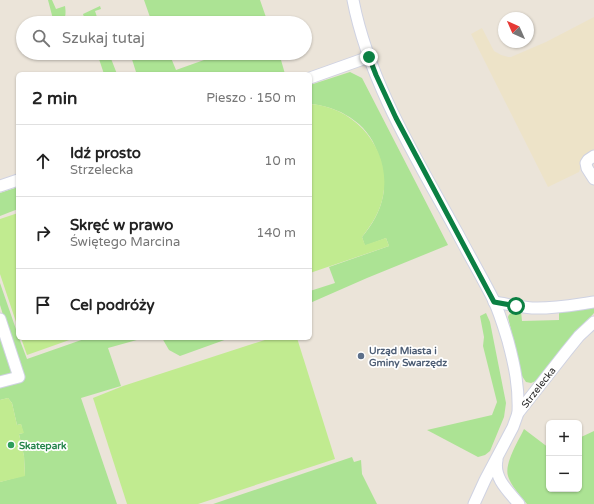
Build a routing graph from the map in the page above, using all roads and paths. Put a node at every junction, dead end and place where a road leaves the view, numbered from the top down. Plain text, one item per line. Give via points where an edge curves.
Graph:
1 (353, 0) edge
2 (369, 57) junction
3 (312, 77) edge
4 (594, 156) edge
5 (594, 179) edge
6 (16, 181) edge
7 (0, 186) edge
8 (494, 302) junction
9 (594, 302) edge
10 (0, 319) edge
11 (594, 322) edge
12 (0, 382) edge
13 (518, 413) junction
14 (498, 458) junction
15 (474, 504) edge
16 (519, 504) edge

1 - 2 street
2 - 3 street
2 - 8 street via 396,118
4 - 5 street via 586,163
6 - 7 street
8 - 9 street via 546,308
8 - 13 street via 505,330 516,372
10 - 12 street via 18,377
11 - 13 street, Strzelecka via 566,352
13 - 14 street, Strzelecka
14 - 15 street, Strzelecka
14 - 16 street via 498,476

